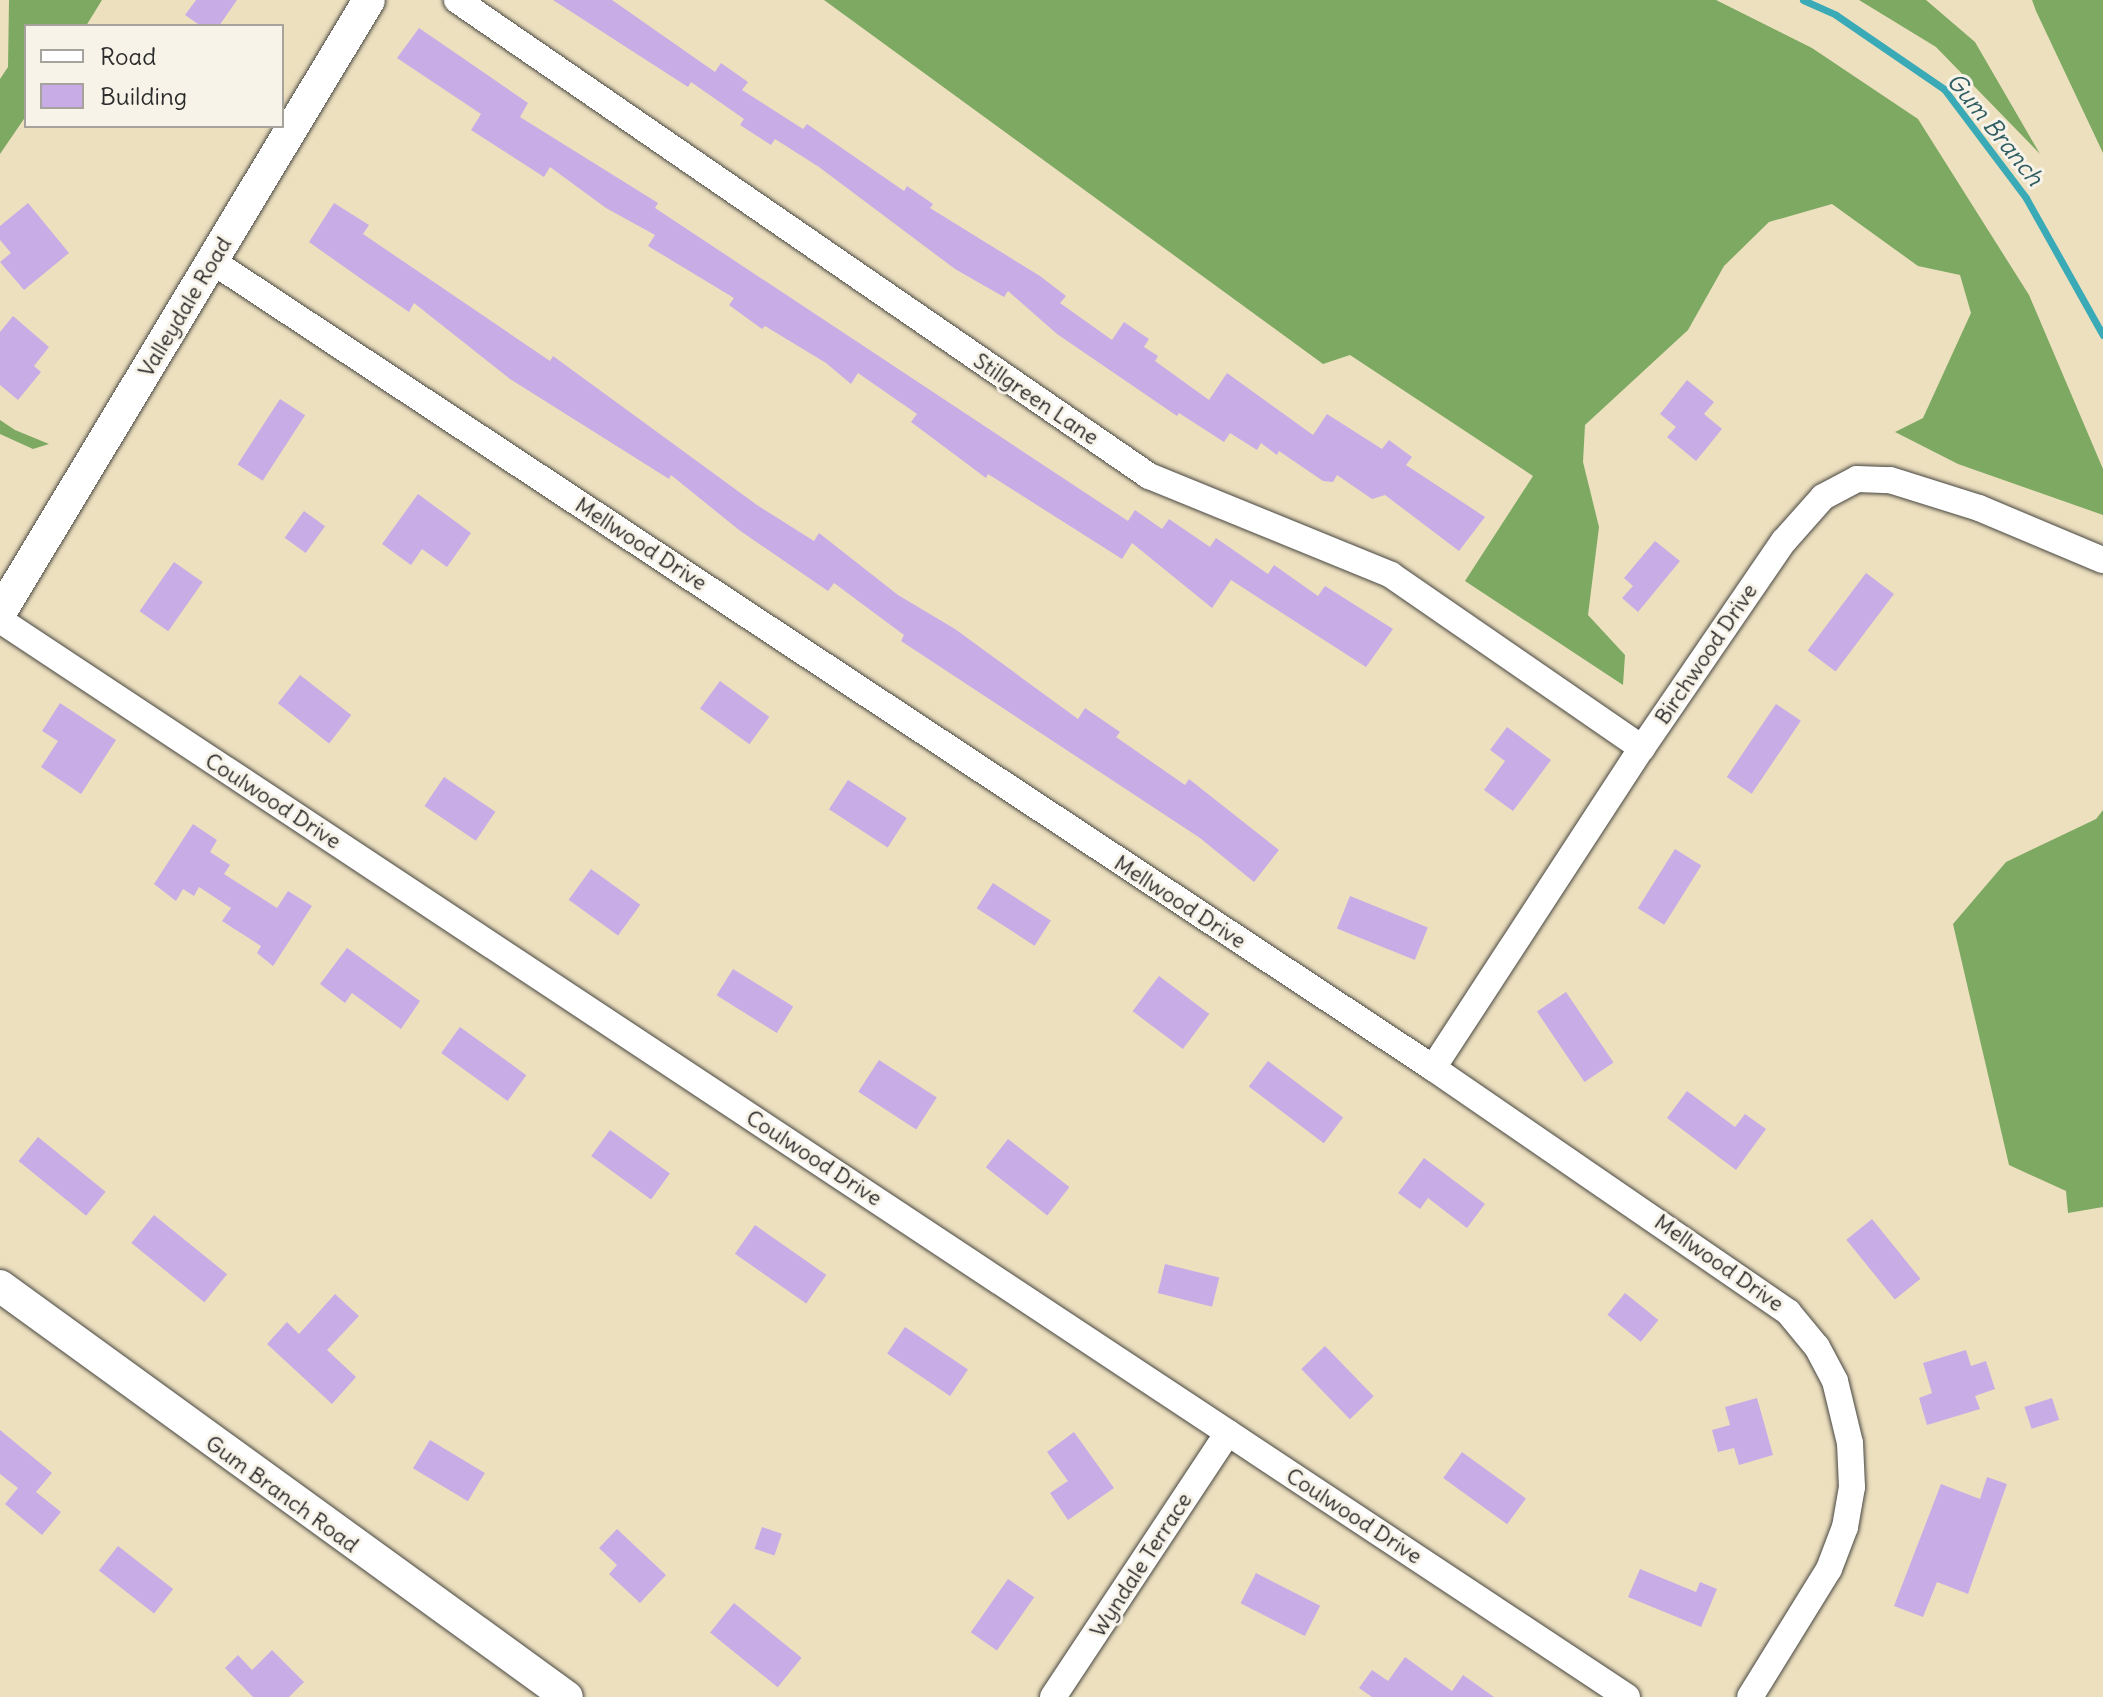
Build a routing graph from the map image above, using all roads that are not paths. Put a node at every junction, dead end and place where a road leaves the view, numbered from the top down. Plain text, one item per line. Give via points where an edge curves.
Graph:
1 (369, 0) edge
2 (457, 0) edge
3 (212, 261) junction
4 (2103, 560) edge
5 (0, 613) edge
6 (0, 620) edge
7 (1642, 748) junction
8 (1433, 1068) junction
9 (0, 1286) edge
10 (1228, 1433) junction
11 (567, 1697) edge
12 (1053, 1697) edge
13 (1627, 1697) edge
14 (1750, 1697) edge

1 - 3 street, Valleydale Road
2 - 7 street, Stillgreen Lane via 1149,476 1391,575
3 - 5 street, Valleydale Road
3 - 8 street, Mellwood Drive
4 - 7 street, Birchwood Drive via 1942,495 1890,480 1857,479 1806,512
6 - 10 street, Coulwood Drive
7 - 8 street, Birchwood Drive
8 - 14 street, Mellwood Drive via 1758,1288 1803,1328 1835,1381 1850,1443 1852,1487 1845,1527 1807,1611
9 - 11 street, Gum Branch Road
10 - 12 street, Wyndale Terrace
10 - 13 street, Coulwood Drive

